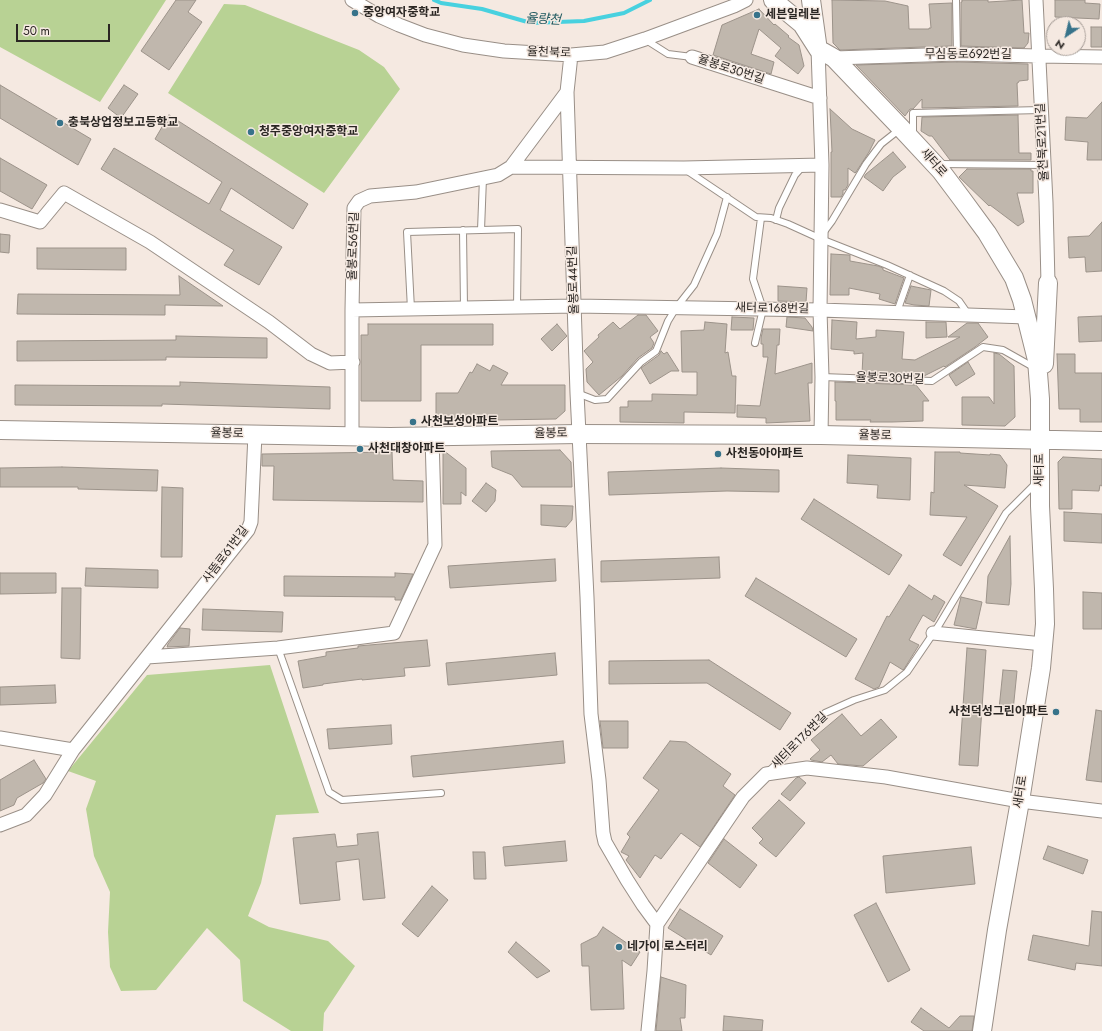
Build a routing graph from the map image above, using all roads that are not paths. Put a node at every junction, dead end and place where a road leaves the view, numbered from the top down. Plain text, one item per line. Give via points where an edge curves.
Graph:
1 (352, 0) edge
2 (746, 0) edge
3 (773, 0) edge
4 (811, 0) edge
5 (956, 0) edge
6 (1036, 0) edge
7 (645, 39) junction
8 (818, 48) junction
9 (957, 54) junction
10 (571, 55) junction
11 (1038, 56) junction
12 (692, 57) joint
13 (1102, 57) edge
14 (834, 58) junction
15 (568, 92) junction
16 (820, 98) junction
17 (1041, 110) junction
18 (907, 134) junction
19 (934, 164) junction
20 (803, 165) junction
21 (822, 165) junction
22 (1044, 165) junction
23 (511, 167) junction
24 (570, 167) junction
25 (684, 168) junction
26 (483, 178) junction
27 (727, 197) junction
28 (0, 210) edge
29 (761, 218) junction
30 (776, 220) junction
31 (463, 230) junction
32 (481, 230) junction
33 (821, 237) junction
34 (910, 275) junction
35 (1048, 283) junction
36 (1017, 285) junction
37 (575, 306) junction
38 (517, 307) junction
39 (464, 308) junction
40 (676, 308) junction
41 (411, 309) junction
42 (763, 309) junction
43 (352, 310) junction
44 (820, 310) junction
45 (897, 312) junction
46 (969, 315) junction
47 (1027, 317) junction
48 (755, 342) dead end
49 (353, 362) junction
50 (1038, 370) junction
51 (822, 377) junction
52 (577, 393) junction
53 (1040, 417) junction
54 (0, 430) edge
55 (255, 434) junction
56 (579, 434) junction
57 (821, 435) junction
58 (352, 436) junction
59 (432, 436) junction
60 (1040, 439) junction
61 (1102, 440) edge
62 (1040, 479) junction
63 (933, 633) junction
64 (1043, 644) junction
65 (278, 648) junction
66 (147, 657) junction
67 (0, 738) edge
68 (73, 750) junction
69 (766, 774) junction
70 (441, 793) dead end
71 (1020, 801) junction
72 (1102, 811) edge
73 (0, 825) edge
74 (657, 924) junction
75 (648, 1031) edge
76 (982, 1031) edge

1 - 10 street, 율천북로 via 399,25 463,45 504,51
2 - 7 street, 율천북로
3 - 8 street, 새터로 via 802,24
4 - 8 street
5 - 9 lane
6 - 11 street, 율천북로21번길
7 - 10 street, 율천북로 via 606,52
7 - 12 lane, 율봉로30번길 via 668,54
8 - 14 street, 새터로
8 - 16 street
9 - 11 street, 무심동로692번길
9 - 14 street, 무심동로692번길
10 - 15 street, 율봉로44번길
11 - 13 street, 무심동로692번길
11 - 17 street, 율천북로21번길
12 - 16 street, 율봉로30번길
14 - 18 street, 새터로
15 - 23 street
15 - 24 street, 율봉로44번길
16 - 21 street
17 - 18 lane via 913,113
17 - 22 street, 율천북로21번길
18 - 19 street, 새터로
18 - 33 lane via 881,144
19 - 22 lane
19 - 36 street, 새터로 via 987,233
20 - 21 street
20 - 25 street
20 - 30 lane via 795,175
21 - 33 street
22 - 35 street, 율천북로21번길
23 - 24 street, 율봉로56번길
23 - 26 street, 율봉로56번길 via 498,175
24 - 25 street
24 - 37 street, 율봉로44번길
25 - 27 lane
26 - 32 lane
26 - 43 street, 율봉로56번길 via 416,192 370,196 359,201 354,208
27 - 29 lane
27 - 40 lane via 718,234 694,285
28 - 49 street via 40,222 64,193 150,242 269,322 311,354 330,363
29 - 30 lane
29 - 42 lane via 753,278
30 - 33 lane
31 - 32 lane
31 - 39 lane
31 - 41 lane via 407,232
32 - 38 lane via 518,229
33 - 34 lane
33 - 44 street
34 - 45 lane
34 - 46 lane via 944,290 959,301
35 - 36 street via 1044,292 1035,297
35 - 53 street
36 - 47 street, 새터로
37 - 38 street, 새터로168번길
37 - 40 street, 새터로168번길
37 - 52 street, 율봉로44번길
38 - 39 street, 새터로168번길
39 - 41 street, 새터로168번길
40 - 42 street, 새터로168번길
40 - 52 lane via 656,351 641,362 607,399 595,400
41 - 43 street, 새터로168번길
42 - 44 street, 새터로168번길
42 - 48 lane
43 - 49 street, 율봉로56번길
44 - 45 street, 새터로168번길
44 - 51 street
45 - 46 street, 새터로168번길
46 - 47 street, 새터로168번길
47 - 50 street, 새터로
49 - 58 street, 율봉로56번길
50 - 51 lane, 율봉로30번길 via 1003,350 983,347 932,381
50 - 53 street, 새터로
51 - 57 street
52 - 56 street, 율봉로44번길
53 - 60 street, 새터로
54 - 55 street, 율봉로
55 - 58 street, 율봉로
55 - 66 street, 사뜸로61번길 via 251,522 248,530
56 - 57 street, 율봉로
56 - 59 street, 율봉로
56 - 74 street, 율봉로44번길 via 591,714 603,833 605,842 627,880
57 - 60 street, 율봉로
58 - 59 street, 율봉로
59 - 65 street via 435,545 394,633
60 - 61 street, 율봉로
60 - 62 street, 새터로
62 - 63 lane, 새터로176번길 via 1006,513
62 - 64 street, 새터로 via 1045,624
63 - 64 street
63 - 69 lane, 새터로176번길 via 907,672 885,690 825,713
64 - 71 street, 새터로
65 - 66 street
65 - 70 lane via 329,792 342,800
66 - 68 street, 사뜸로61번길
67 - 68 street
68 - 73 street, 사뜸로61번길 via 41,800 26,815
69 - 71 street via 807,768 886,777
69 - 74 street, 새터로176번길 via 743,796
71 - 72 street
71 - 76 street, 새터로
74 - 75 street

